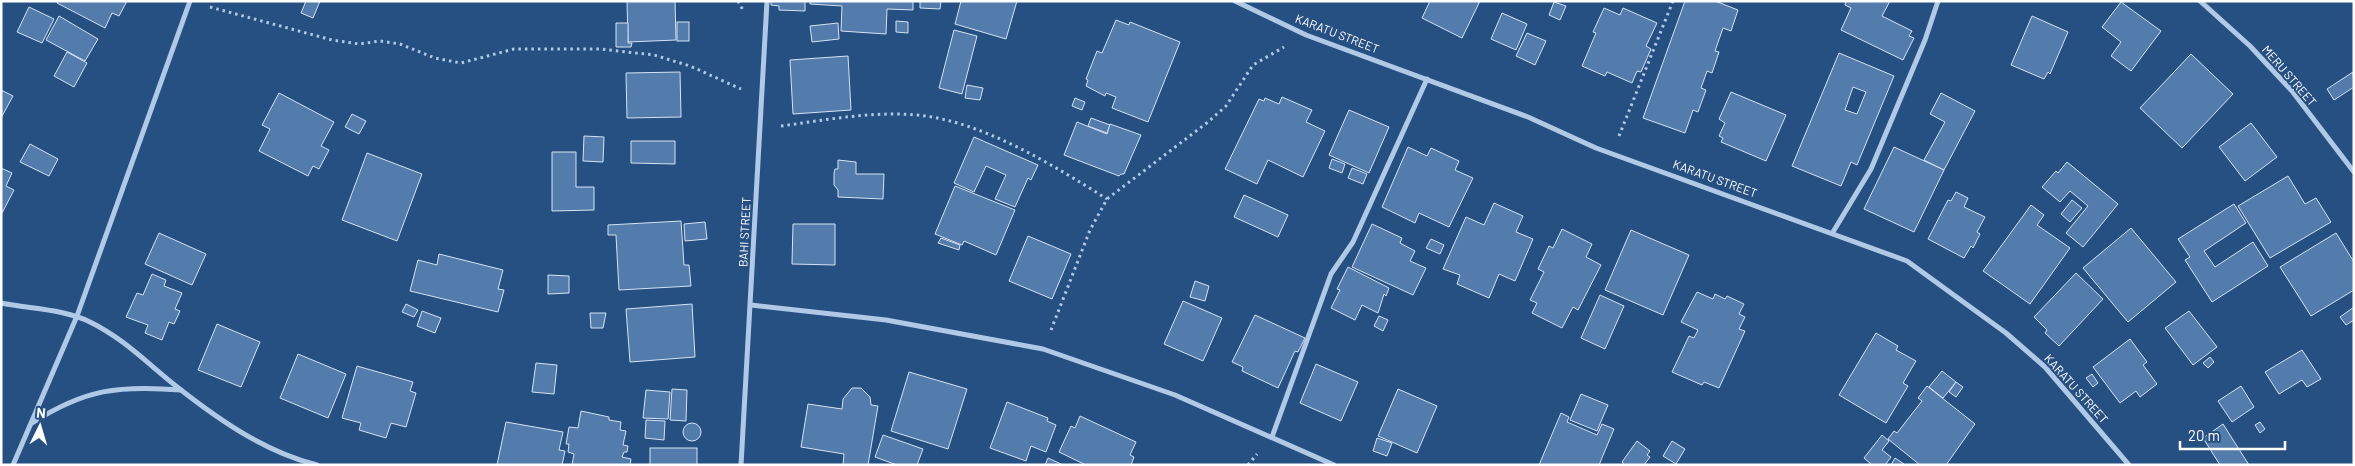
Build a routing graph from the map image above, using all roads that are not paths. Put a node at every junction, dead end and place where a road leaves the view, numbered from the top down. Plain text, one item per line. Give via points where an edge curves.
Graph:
1 (190, 1) edge
2 (767, 1) edge
3 (1235, 1) edge
4 (1938, 1) edge
5 (2200, 1) edge
6 (1427, 78) junction
7 (2354, 172) edge
8 (1833, 232) junction
9 (1, 303) edge
10 (751, 306) junction
11 (77, 316) junction
12 (181, 390) junction
13 (30, 424) junction
14 (1272, 437) junction
15 (13, 465) edge
16 (317, 465) edge
17 (742, 465) edge
18 (1334, 465) edge
19 (2129, 465) edge

1 - 11 street
2 - 10 street, BAHI STREET
3 - 6 street, KARATU STREET via 1306,35
4 - 8 street via 1922,49 1871,169
5 - 7 street, MERU STREET via 2250,46 2292,91
6 - 8 street, KARATU STREET via 1612,152
6 - 14 street via 1354,242 1331,274
8 - 19 street, KARATU STREET via 1907,261 2006,332 2045,367
9 - 11 street
10 - 14 street via 886,320 1044,349 1175,395
10 - 17 street, BAHI STREET
11 - 12 street via 105,330
11 - 13 street
12 - 13 street via 124,388 87,394
12 - 16 street via 265,446
13 - 15 street
14 - 18 street

